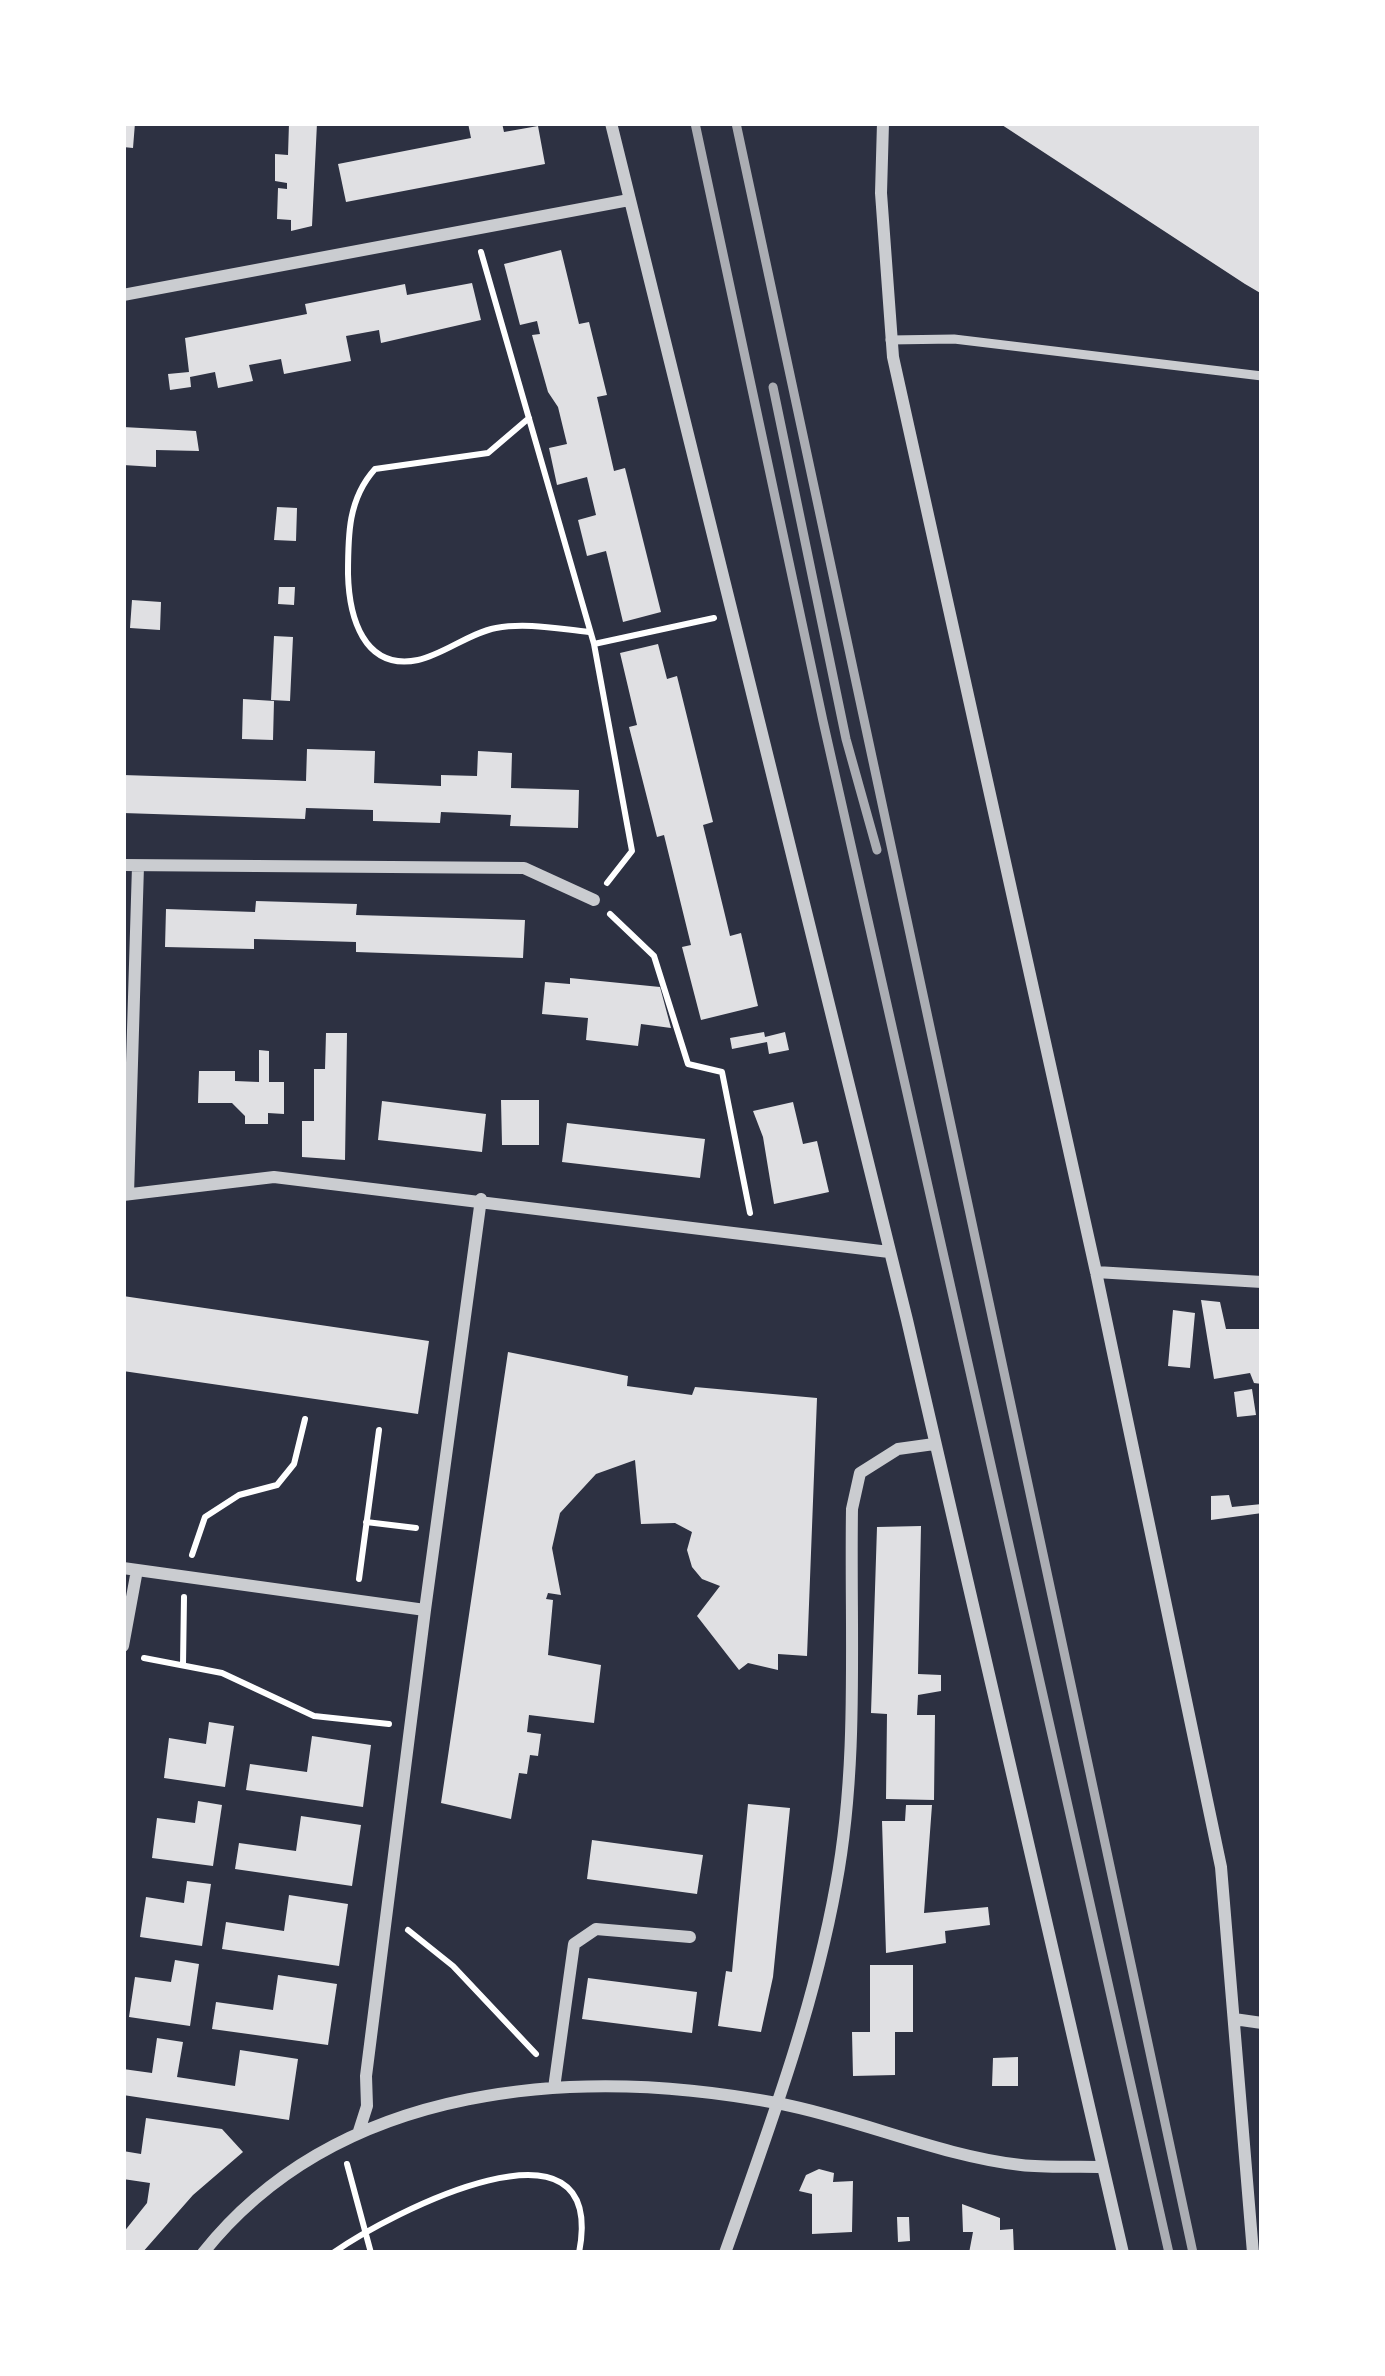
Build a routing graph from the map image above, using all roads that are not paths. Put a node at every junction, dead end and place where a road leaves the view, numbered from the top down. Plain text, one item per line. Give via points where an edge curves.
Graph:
1 (610, 123) edge
2 (883, 123) edge
3 (629, 200) junction
4 (123, 295) edge
5 (890, 340) junction
6 (1262, 376) edge
7 (123, 865) edge
8 (138, 866) junction
9 (594, 900) road end
10 (126, 1195) edge
11 (481, 1199) junction
12 (889, 1252) junction
13 (1096, 1272) junction
14 (1262, 1282) edge
15 (934, 1444) junction
16 (130, 1569) edge
17 (425, 1610) junction
18 (123, 1650) edge
19 (690, 1937) dead end
20 (1234, 2019) junction
21 (1262, 2023) edge
22 (554, 2088) junction
23 (780, 2104) junction
24 (359, 2131) junction
25 (1103, 2167) junction
26 (203, 2253) edge
27 (725, 2253) edge
28 (1123, 2253) edge
29 (1253, 2253) edge

1 - 3 street
2 - 5 street
3 - 4 street
3 - 12 street
5 - 6 lane via 954,339
5 - 13 street
7 - 8 street
8 - 9 street via 524,868
8 - 10 street
10 - 11 street via 274,1177
11 - 12 street
11 - 17 street
12 - 15 street
13 - 14 street
13 - 20 street via 1221,1868
15 - 23 street via 898,1449 860,1473 837,1880
15 - 25 street
16 - 17 street
16 - 18 street
17 - 24 street
19 - 22 street via 596,1928 574,1944
20 - 21 street
20 - 29 street
22 - 23 street
22 - 24 street via 436,2102
23 - 25 street via 1019,2165
23 - 27 street
24 - 26 street via 234,2214
25 - 28 street

